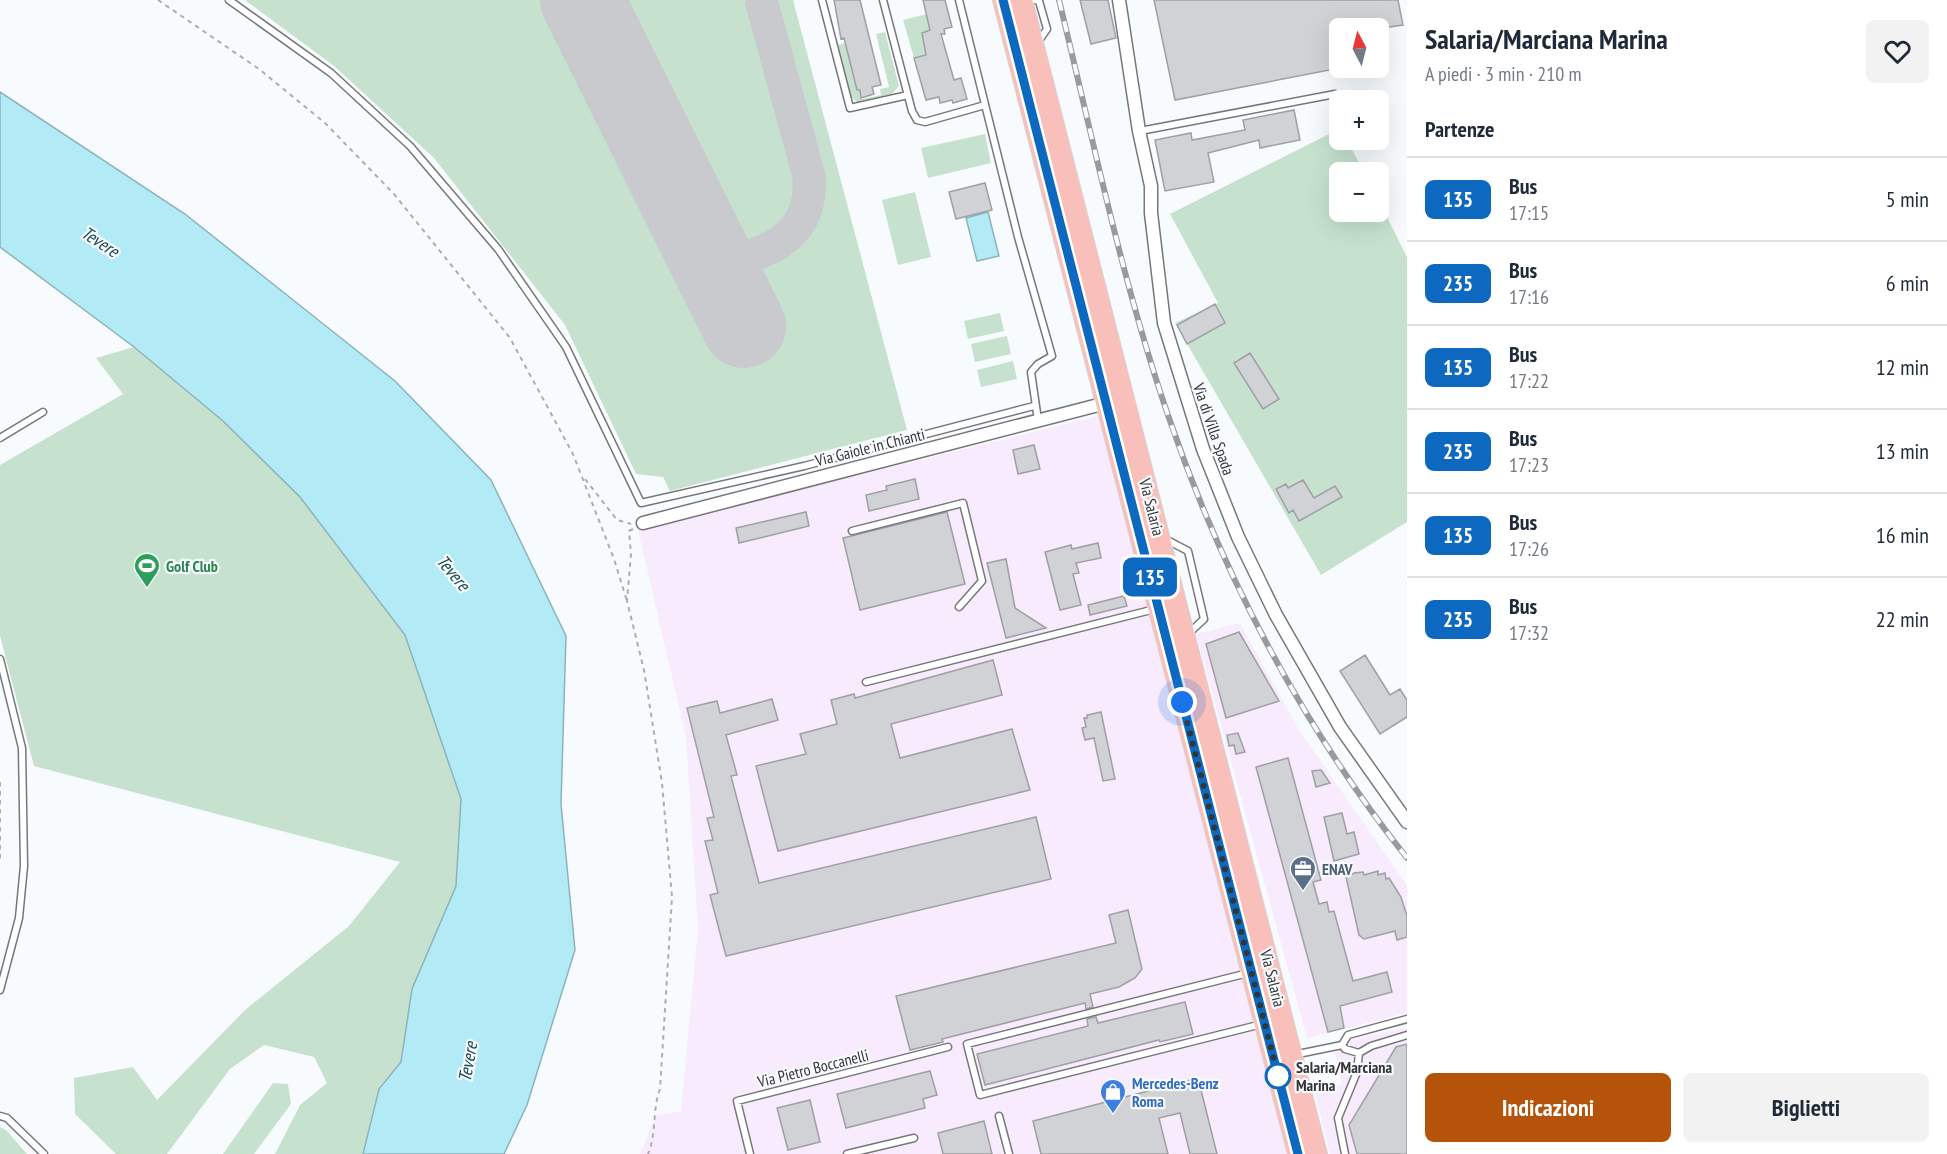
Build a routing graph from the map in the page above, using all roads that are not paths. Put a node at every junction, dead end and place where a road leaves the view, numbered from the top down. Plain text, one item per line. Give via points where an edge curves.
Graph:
1 (229, 0) edge
2 (822, 0) edge
3 (883, 0) edge
4 (959, 0) edge
5 (1003, 0) edge
6 (1022, 0) edge
7 (1035, 0) edge
8 (1119, 0) edge
9 (1035, 47) junction
10 (908, 95) junction
11 (1329, 95) edge
12 (985, 105) junction
13 (1139, 131) junction
14 (1106, 403) junction
15 (1034, 406) junction
16 (43, 412) dead end
17 (1038, 421) junction
18 (0, 438) edge
19 (643, 523) road end
20 (852, 531) dead end
21 (959, 607) dead end
22 (1158, 609) junction
23 (0, 659) edge
24 (866, 682) dead end
25 (1407, 822) edge
26 (1252, 972) junction
27 (0, 990) edge
28 (1407, 1019) edge
29 (1264, 1023) junction
30 (1407, 1035) edge
31 (1342, 1045) junction
32 (948, 1047) dead end
33 (1359, 1053) junction
34 (1292, 1056) junction
35 (0, 1116) edge
36 (999, 1116) dead end
37 (914, 1138) dead end
38 (45, 1154) edge
39 (750, 1154) edge
40 (847, 1154) edge
41 (1009, 1154) edge
42 (1298, 1154) edge
43 (1317, 1154) edge
44 (1345, 1154) edge

1 - 15 lane via 340,81 410,146 498,249 566,347 640,503 804,466
2 - 10 lane via 850,108
3 - 10 lane
4 - 12 lane
5 - 14 main road, Via Salaria
6 - 9 main road, Via Salaria
7 - 9 lane via 1039,1 1047,28
8 - 13 street, Via di Villa Spada
9 - 34 main road, Via Salaria
10 - 12 lane via 917,120 925,122
11 - 13 lane
12 - 15 lane via 1052,356 1031,372
13 - 25 street, Via di Villa Spada via 1151,186 1157,273 1167,337 1210,470 1276,615 1340,728
14 - 17 street, Via Gaiole in Chianti
14 - 22 main road, Via Salaria
15 - 17 lane
16 - 18 lane
17 - 19 street, Via Gaiole in Chianti
20 - 21 lane via 963,503 982,581
22 - 24 lane
22 - 26 main road, Via Salaria
23 - 27 lane via 22,748 24,866 19,918
26 - 29 main road, Via Salaria
26 - 29 lane via 967,1044 980,1095
28 - 31 lane via 1348,1035
29 - 42 main road, Via Salaria
30 - 33 lane
31 - 33 lane
31 - 34 lane
32 - 39 lane, Via Pietro Boccanelli via 736,1101
33 - 44 lane via 1357,1072 1338,1118
34 - 43 main road, Via Salaria
35 - 38 lane
36 - 41 lane
37 - 40 lane

